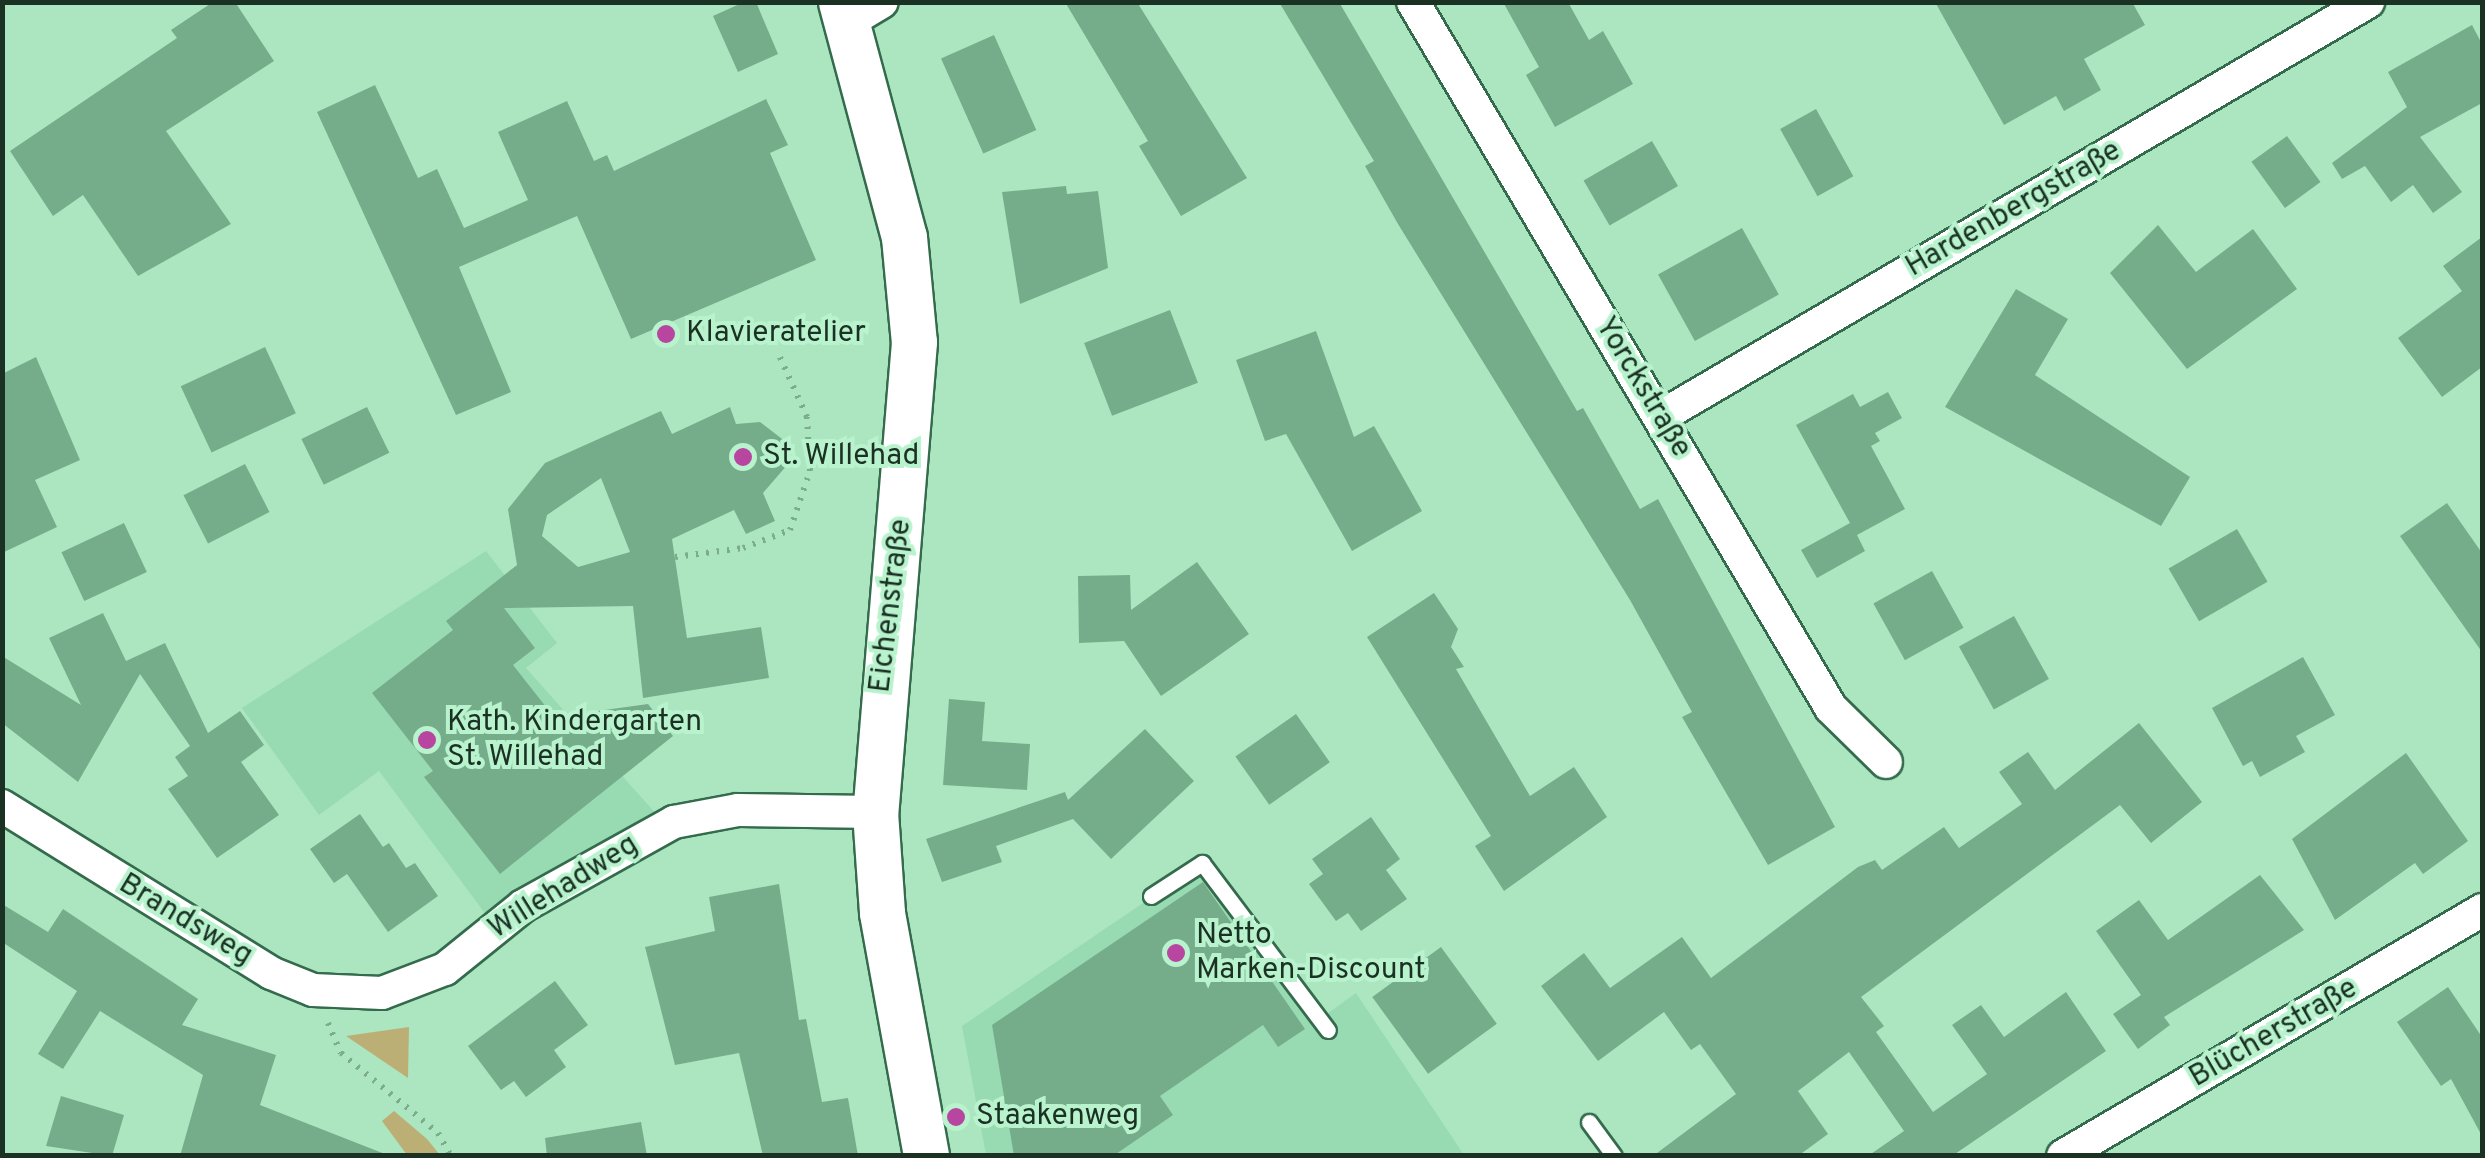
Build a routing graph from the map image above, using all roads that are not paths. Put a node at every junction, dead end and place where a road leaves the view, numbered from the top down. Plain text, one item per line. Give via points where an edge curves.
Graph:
1 (1413, 2) edge
2 (2368, 2) edge
3 (858, 8) edge
4 (1660, 417) junction
5 (1886, 762) dead end
6 (2, 806) edge
7 (875, 812) junction
8 (1151, 896) dead end
9 (2482, 910) edge
10 (382, 993) joint
11 (1328, 1030) dead end
12 (1589, 1122) dead end
13 (926, 1156) edge
14 (1614, 1156) edge
15 (2063, 1156) edge

1 - 4 street, Yorckstraße
2 - 4 street, Hardenbergstraße
3 - 7 street, Eichenstraße via 904,237 914,342
4 - 5 street, Yorckstraße via 1830,708
6 - 10 street, Brandsweg via 203,932 313,990
7 - 10 street, Willehadweg via 738,810 674,822 524,906 445,968
7 - 13 street, Eichenstraße via 882,913
8 - 11 lane via 1202,863
9 - 15 street, Blücherstraße
12 - 14 lane

